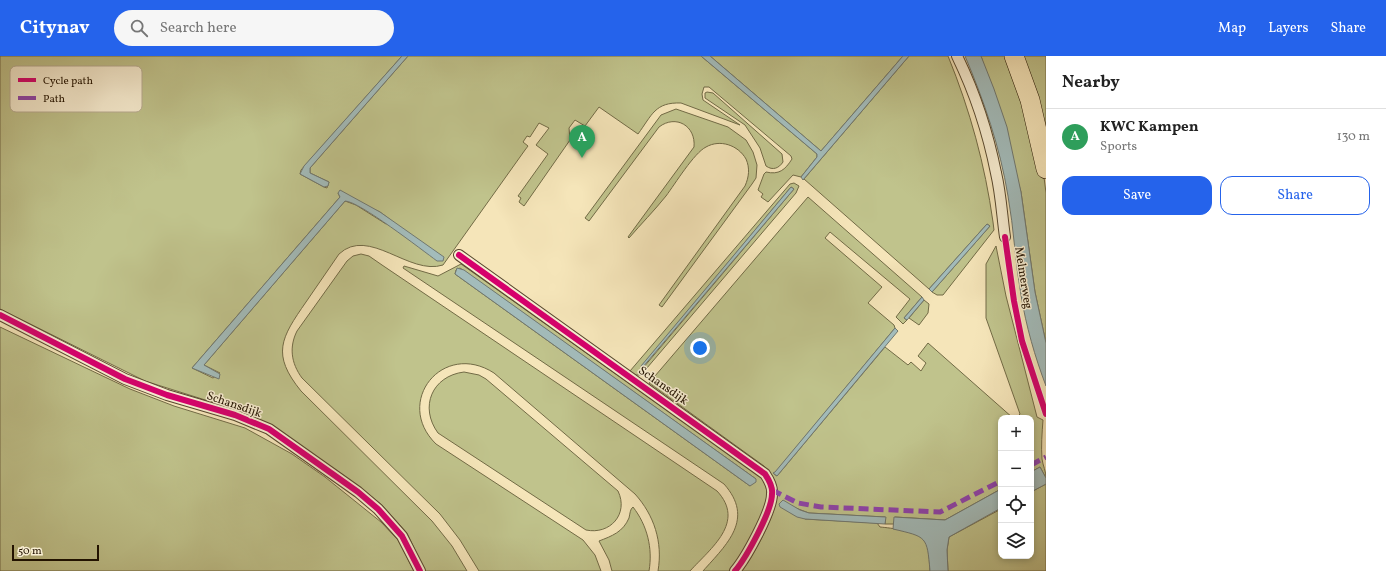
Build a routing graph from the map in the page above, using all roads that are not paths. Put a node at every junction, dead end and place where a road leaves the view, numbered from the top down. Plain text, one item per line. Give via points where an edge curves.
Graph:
1 (957, 56) edge
2 (1014, 56) edge
3 (1046, 169) edge
4 (1005, 237) dead end
5 (459, 255) dead end
6 (0, 315) edge
7 (420, 571) edge
8 (735, 571) edge

1 - 4 street, Melmerweg via 987,138 996,174
2 - 3 highway via 1030,100
5 - 8 street, Schansdijk via 765,474 772,490 770,506 747,555
6 - 7 street, Schansdijk via 125,379 167,395 235,415 269,429 378,509 402,536

